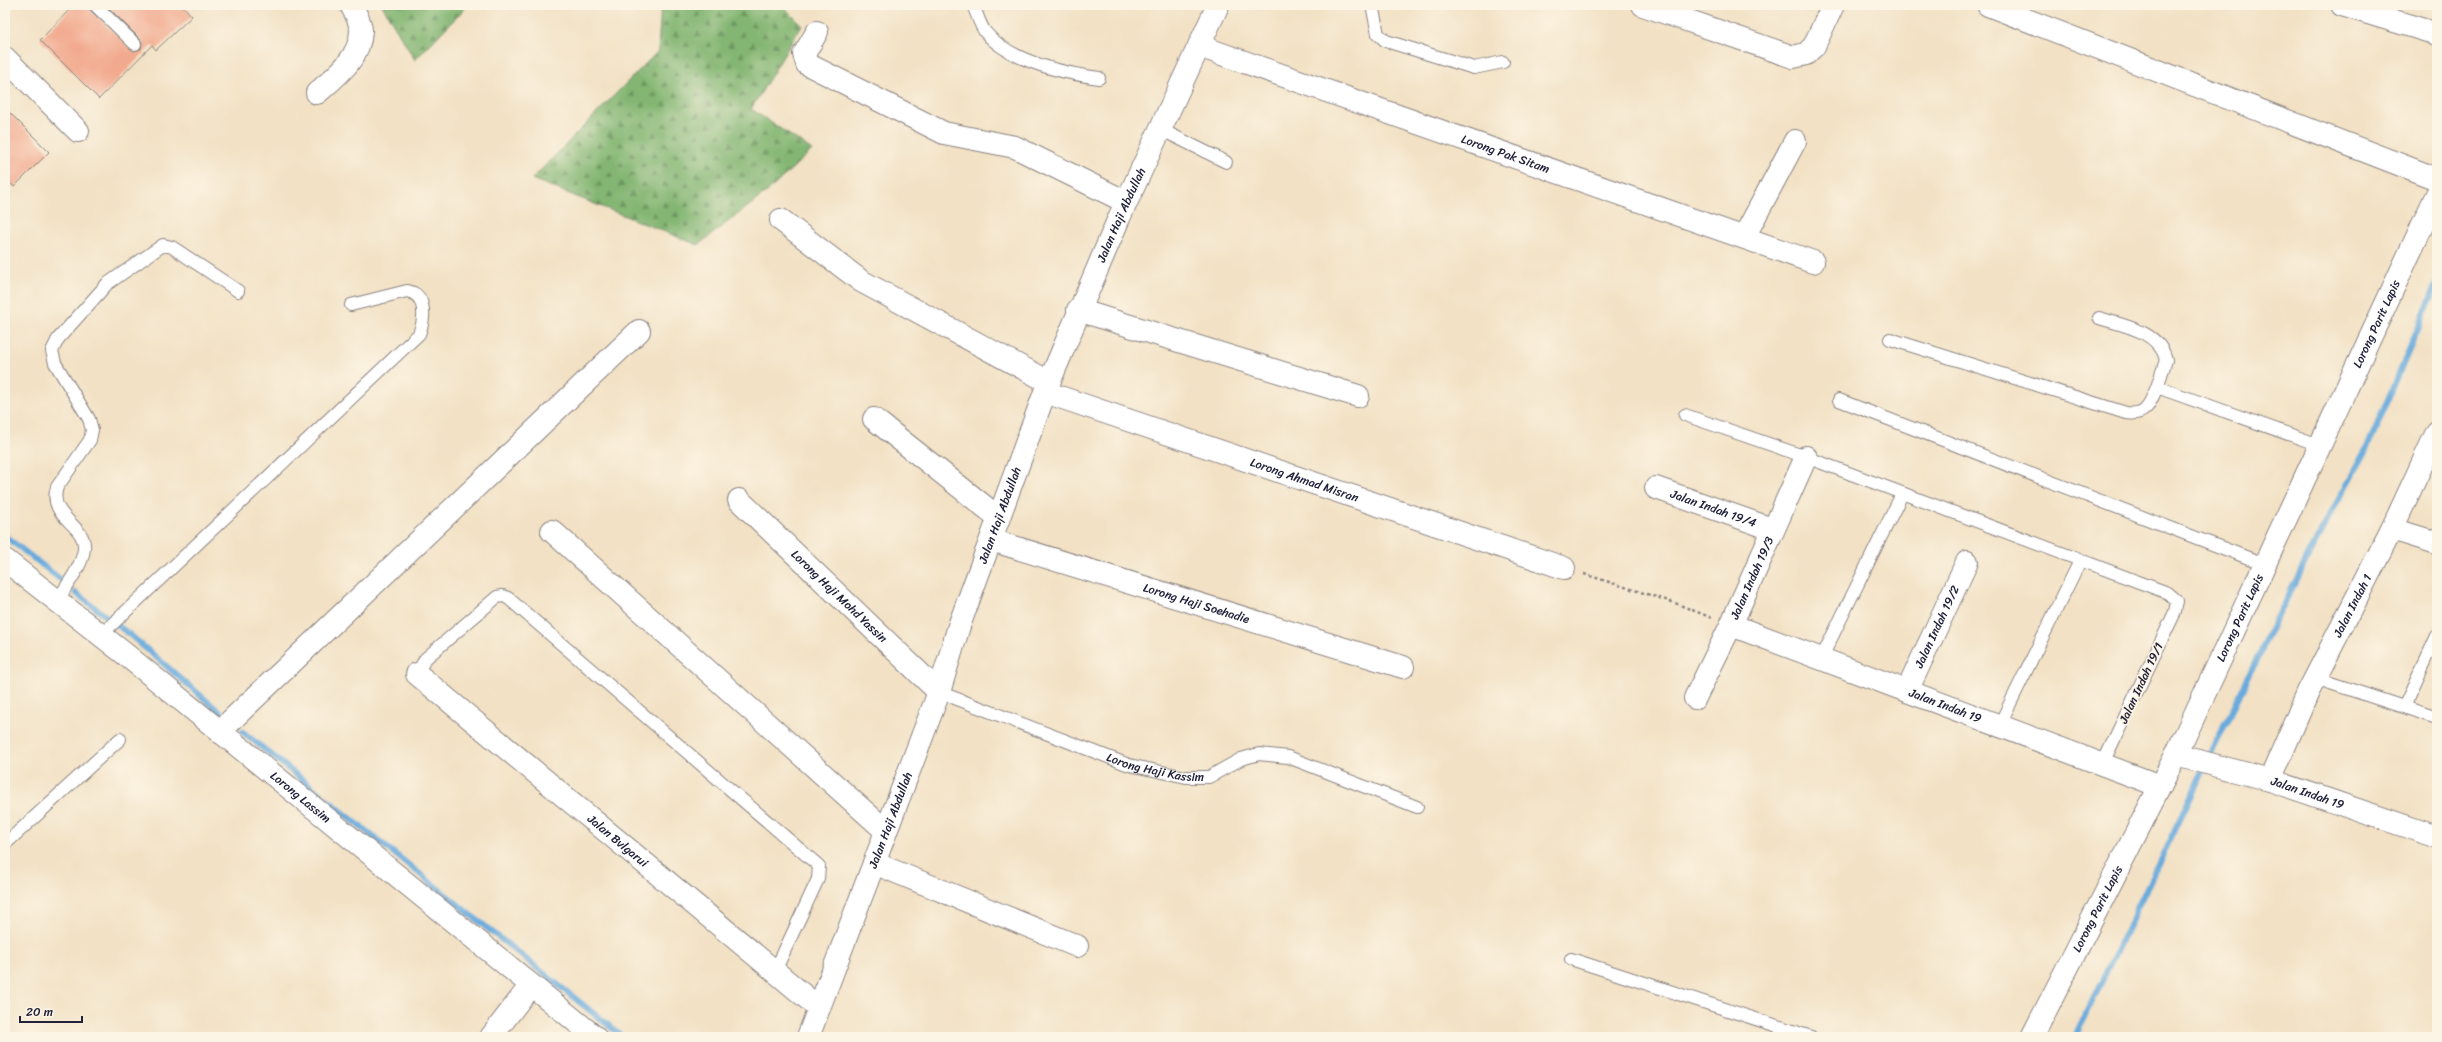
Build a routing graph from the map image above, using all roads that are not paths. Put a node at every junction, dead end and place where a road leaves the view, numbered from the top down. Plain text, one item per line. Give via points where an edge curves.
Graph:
1 (96, 5) edge
2 (352, 5) edge
3 (973, 5) edge
4 (1218, 5) edge
5 (1372, 5) edge
6 (1643, 5) edge
7 (1833, 5) edge
8 (1988, 5) edge
9 (2342, 5) edge
10 (817, 32) dead end
11 (2437, 34) edge
12 (135, 44) dead end
13 (1199, 46) junction
14 (5, 58) edge
15 (1503, 62) dead end
16 (1099, 78) dead end
17 (317, 93) dead end
18 (1160, 129) junction
19 (78, 131) dead end
20 (1795, 141) dead end
21 (1226, 162) dead end
22 (2437, 179) edge
23 (2437, 194) edge
24 (1126, 202) junction
25 (781, 220) dead end
26 (1744, 237) junction
27 (1813, 262) dead end
28 (238, 291) dead end
29 (351, 305) dead end
30 (1078, 310) junction
31 (2099, 318) dead end
32 (639, 331) dead end
33 (1890, 339) dead end
34 (1047, 387) junction
35 (2157, 387) junction
36 (1358, 396) dead end
37 (1839, 400) dead end
38 (1686, 415) dead end
39 (874, 420) dead end
40 (2437, 432) edge
41 (2319, 445) junction
42 (1806, 457) junction
43 (1656, 488) dead end
44 (1902, 494) junction
45 (739, 500) dead end
46 (999, 518) junction
47 (1772, 528) junction
48 (2392, 529) junction
49 (552, 531) dead end
50 (991, 540) junction
51 (2437, 543) edge
52 (5, 560) edge
53 (2080, 561) junction
54 (1967, 562) dead end
55 (2264, 564) junction
56 (1564, 568) road end
57 (57, 601) junction
58 (1731, 625) junction
59 (101, 635) junction
60 (2437, 636) edge
61 (1821, 659) junction
62 (1403, 667) dead end
63 (416, 674) joint
64 (2315, 678) junction
65 (1907, 691) junction
66 (939, 692) junction
67 (1695, 698) dead end
68 (2404, 707) junction
69 (2437, 718) edge
70 (1999, 726) junction
71 (219, 732) junction
72 (120, 739) dead end
73 (2176, 755) junction
74 (2102, 765) junction
75 (2270, 780) junction
76 (2160, 786) junction
77 (1417, 807) dead end
78 (886, 831) junction
79 (2437, 837) edge
80 (5, 844) edge
81 (874, 863) junction
82 (1077, 946) dead end
83 (1571, 959) dead end
84 (775, 971) junction
85 (531, 985) junction
86 (819, 1008) junction
87 (491, 1037) edge
88 (595, 1037) edge
89 (808, 1037) edge
90 (1811, 1037) edge
91 (2032, 1037) edge

1 - 12 lane
2 - 17 street via 361,30 357,52 339,74
3 - 16 lane via 986,32 1019,56 1063,73
4 - 13 street, Jalan Haji Abdullah
5 - 15 lane via 1378,34 1386,41 1474,68
6 - 7 street via 1793,57 1806,54 1814,46
8 - 22 street
9 - 11 street
10 - 24 street via 804,54 807,64 944,133 1015,147
13 - 18 street, Jalan Haji Abdullah
13 - 26 street, Lorong Pak Sitam
14 - 19 street
18 - 21 lane
18 - 24 street, Jalan Haji Abdullah
20 - 26 street
23 - 41 street, Lorong Parit Lapis
24 - 30 street, Jalan Haji Abdullah
25 - 34 street, Lorong Ahmad Misran via 861,281
26 - 27 street, Lorong Pak Sitam
28 - 57 lane via 172,247 163,245 108,284 58,339 52,351 55,363 90,419 92,430 90,440 57,487 55,495 59,510 83,538 84,544 81,561
29 - 59 lane via 407,291 414,292 419,295 422,305 422,328 419,334
30 - 34 street, Jalan Haji Abdullah
30 - 36 street
31 - 35 lane via 2143,332 2160,346 2166,360
32 - 71 street
33 - 35 lane via 2126,413 2141,413 2147,409
34 - 46 street, Jalan Haji Abdullah
34 - 56 street, Lorong Ahmad Misran
35 - 41 lane
37 - 55 lane
38 - 42 lane
39 - 46 street
40 - 48 street, Jalan Indah 1
41 - 55 street, Lorong Parit Lapis
42 - 44 lane
42 - 47 street, Jalan Indah 19/3
43 - 47 street, Jalan Indah 19/4
44 - 53 lane
44 - 61 lane
45 - 66 street, Lorong Haji Mohd Yassin
46 - 50 street, Jalan Haji Abdullah
47 - 58 street, Jalan Indah 19/3
48 - 51 street
48 - 64 street, Jalan Indah 1
49 - 78 street
50 - 62 street, Lorong Haji Soehadie
50 - 66 street, Jalan Haji Abdullah via 959,626
52 - 57 street, Lorong Lassim
53 - 70 lane
53 - 74 lane, Jalan Indah 19/1 via 2168,593 2177,601 2175,612
54 - 65 street, Jalan Indah 19/2
55 - 73 street, Lorong Parit Lapis
57 - 59 street, Lorong Lassim
58 - 61 street, Jalan Indah 19
58 - 67 street, Jalan Indah 19/3
59 - 71 street, Lorong Lassim
60 - 68 lane
61 - 65 street, Jalan Indah 19
63 - 84 street, Jalan Bvlgarui
63 - 84 lane via 425,659 497,597 508,598 819,866 818,879
64 - 68 lane
64 - 75 street, Jalan Indah 1
65 - 70 street, Jalan Indah 19
66 - 77 lane, Lorong Haji Kassim via 1130,765 1186,777 1210,777 1241,759 1258,754 1288,757
66 - 78 street, Jalan Haji Abdullah
68 - 69 lane
70 - 74 street, Jalan Indah 19
71 - 85 street, Lorong Lassim
72 - 80 lane
73 - 75 street, Jalan Indah 19
73 - 76 street, Lorong Parit Lapis
74 - 76 street, Jalan Indah 19
75 - 79 street, Jalan Indah 19
76 - 91 street, Lorong Parit Lapis
78 - 81 street, Jalan Haji Abdullah
81 - 82 street
81 - 86 street, Jalan Haji Abdullah
83 - 90 lane
84 - 86 street, Jalan Bvlgarui
85 - 87 street
85 - 88 street, Lorong Lassim
86 - 89 street, Jalan Haji Abdullah

